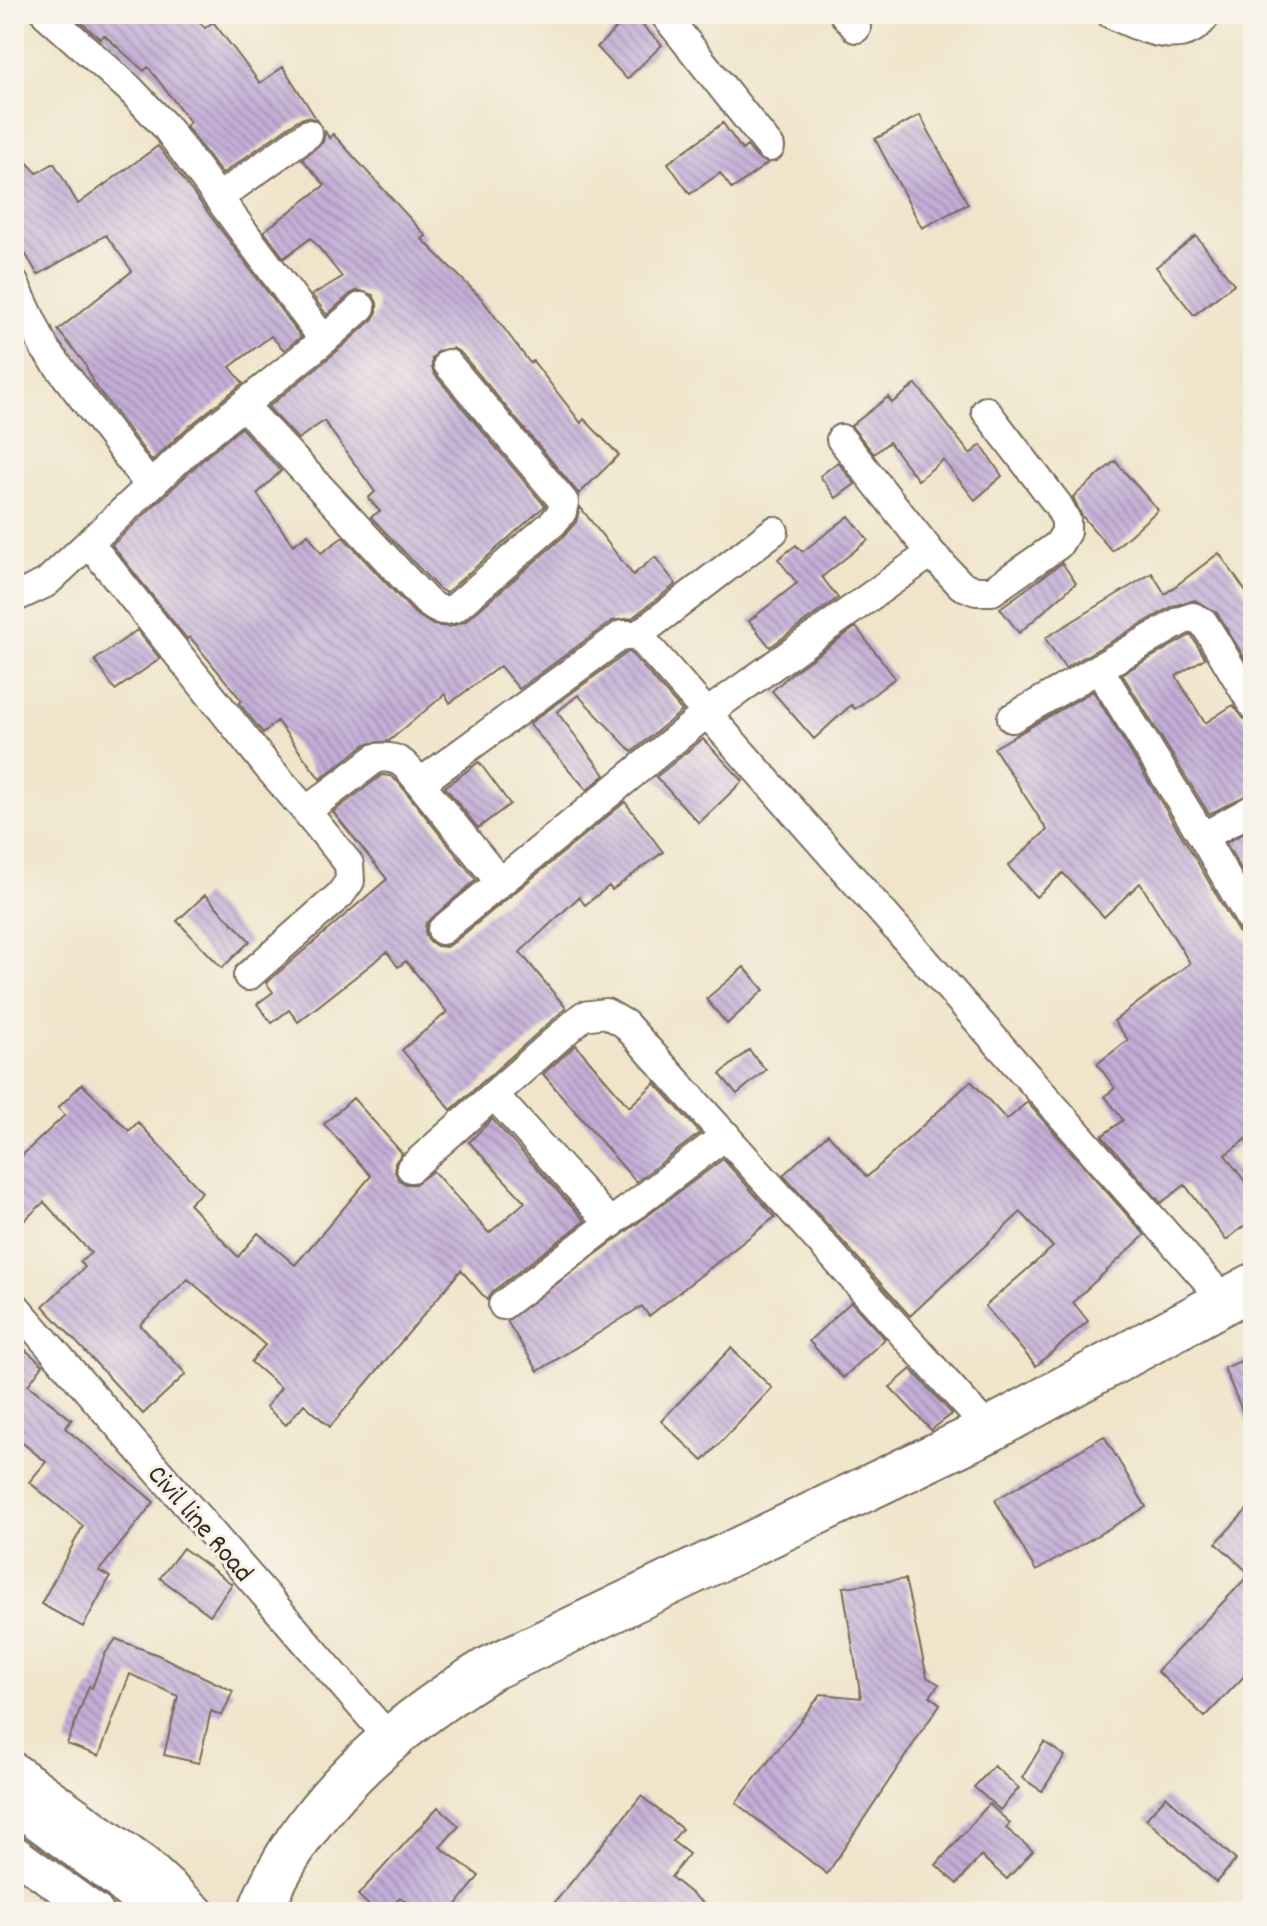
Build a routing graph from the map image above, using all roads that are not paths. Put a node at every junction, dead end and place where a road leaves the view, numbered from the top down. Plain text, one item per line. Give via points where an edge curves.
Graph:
1 (46, 14) edge
2 (664, 14) edge
3 (1111, 14) edge
4 (1207, 14) edge
5 (308, 134) dead end
6 (770, 147) dead end
7 (218, 198) junction
8 (14, 283) edge
9 (361, 307) dead end
10 (324, 340) junction
11 (448, 364) dead end
12 (243, 405) junction
13 (986, 411) dead end
14 (841, 439) dead end
15 (150, 486) junction
16 (774, 531) dead end
17 (89, 543) junction
18 (931, 553) junction
19 (14, 598) edge
20 (638, 635) junction
21 (1099, 669) junction
22 (1253, 705) edge
23 (707, 713) junction
24 (1012, 718) dead end
25 (420, 783) junction
26 (1253, 809) edge
27 (306, 811) junction
28 (1203, 837) junction
29 (499, 881) junction
30 (1253, 924) edge
31 (442, 930) dead end
32 (248, 976) dead end
33 (494, 1095) junction
34 (726, 1135) junction
35 (411, 1168) dead end
36 (611, 1224) junction
37 (1239, 1294) edge
38 (14, 1305) edge
39 (503, 1305) dead end
40 (989, 1430) junction
41 (389, 1738) junction
42 (14, 1770) edge
43 (14, 1803) edge
44 (14, 1853) edge
45 (96, 1912) edge
46 (153, 1912) edge
47 (197, 1912) edge
48 (260, 1912) edge

1 - 7 street via 130,89
2 - 6 street
3 - 4 street via 1162,34 1182,34
5 - 7 street
7 - 10 street
8 - 15 street via 44,347
9 - 10 street
10 - 12 street
11 - 12 street via 564,502 553,523 446,612 426,601
12 - 15 street
13 - 18 street via 1058,505 1066,532 1058,545 992,591 961,585
14 - 18 street
15 - 17 street
16 - 20 street
17 - 19 street via 46,583
17 - 27 street
18 - 23 street
20 - 23 street
20 - 25 street via 622,635
21 - 22 street via 1193,617 1203,622
21 - 24 street
21 - 28 street
23 - 29 street
23 - 37 street
25 - 27 street via 406,764 390,756 376,758
25 - 29 street
26 - 28 street
27 - 32 street via 349,864 350,881
28 - 30 street
29 - 31 street
33 - 34 street via 583,1016 606,1013 625,1024
33 - 35 street
33 - 36 street
34 - 36 street
34 - 40 street
36 - 39 street
37 - 40 highway
38 - 41 street, Civil line Road
40 - 41 highway via 487,1670
41 - 48 highway via 326,1802 289,1853
42 - 47 street via 144,1863
43 - 46 main road via 119,1880
44 - 45 street

